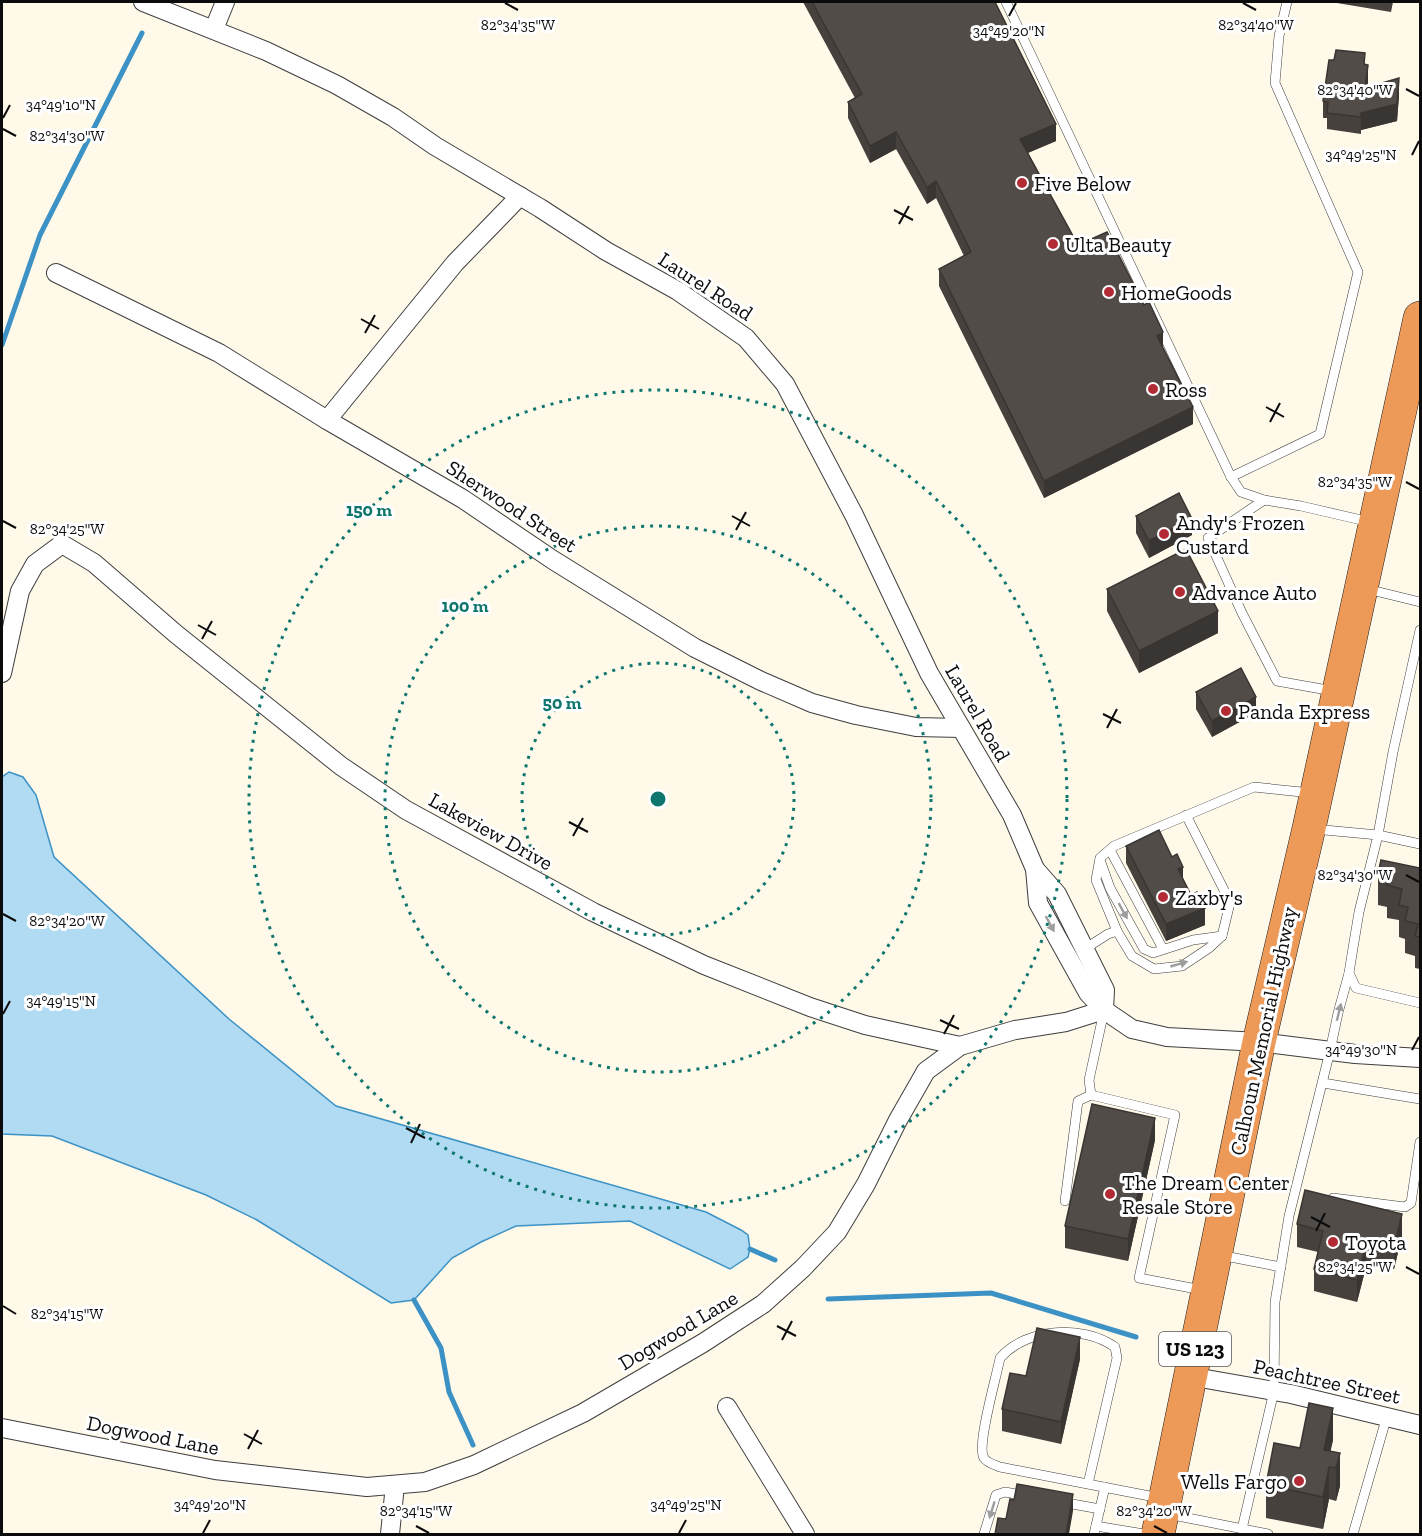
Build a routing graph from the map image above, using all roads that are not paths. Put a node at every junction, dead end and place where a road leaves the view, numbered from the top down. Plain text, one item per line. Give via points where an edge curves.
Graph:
1 (142, 2) edge
2 (225, 2) edge
3 (1006, 2) edge
4 (1287, 2) edge
5 (214, 29) junction
6 (520, 196) junction
7 (56, 273) dead end
8 (1420, 318) edge
9 (1416, 358) edge
10 (327, 420) junction
11 (1231, 477) junction
12 (1264, 500) junction
13 (1375, 523) junction
14 (1361, 588) junction
15 (1420, 602) edge
16 (1420, 630) edge
17 (2, 673) edge
18 (1338, 692) junction
19 (961, 728) junction
20 (1316, 793) junction
21 (1186, 815) junction
22 (1309, 828) junction
23 (1378, 835) junction
24 (1420, 844) edge
25 (1110, 850) junction
26 (1100, 858) junction
27 (1035, 869) junction
28 (1118, 931) junction
29 (1222, 936) junction
30 (1162, 949) junction
31 (1083, 950) junction
32 (1349, 973) junction
33 (1420, 1003) edge
34 (1104, 1010) junction
35 (1259, 1042) junction
36 (960, 1046) junction
37 (1330, 1051) junction
38 (1420, 1058) edge
39 (1323, 1083) junction
40 (1091, 1095) junction
41 (1420, 1100) edge
42 (1420, 1142) edge
43 (1295, 1193) junction
44 (1306, 1195) edge
45 (1328, 1197) edge
46 (1065, 1201) dead end
47 (1215, 1254) junction
48 (1281, 1267) junction
49 (1207, 1291) junction
50 (1189, 1376) junction
51 (1274, 1391) junction
52 (727, 1407) dead end
53 (1387, 1416) junction
54 (1420, 1425) edge
55 (2, 1428) edge
56 (1088, 1484) junction
57 (395, 1485) junction
58 (1105, 1487) junction
59 (1036, 1497) edge
60 (1047, 1499) edge
61 (1100, 1509) junction
62 (1157, 1520) edge
63 (1242, 1529) junction
64 (1095, 1530) edge
65 (390, 1534) edge
66 (804, 1534) edge
67 (984, 1534) edge
68 (1268, 1534) edge
69 (1353, 1534) edge

1 - 5 street, Laurel Road
2 - 5 street
3 - 11 lane
4 - 11 lane via 1275,83 1358,272 1320,434
5 - 6 street, Laurel Road via 337,85
6 - 10 street via 455,263
6 - 19 street, Laurel Road via 678,291 746,338 785,384 854,515 929,673
7 - 10 street, Sherwood Street via 219,353
8 - 9 highway, Calhoun Memorial Highway / US 123
9 - 13 highway, Calhoun Memorial Highway / US 123
10 - 19 street, Sherwood Street via 463,499 695,648 762,681 812,703 856,715 916,727
11 - 12 lane via 1241,492
12 - 13 lane
12 - 18 lane via 1208,538 1277,681
13 - 14 highway, Calhoun Memorial Highway / US 123
14 - 15 lane
14 - 18 highway, Calhoun Memorial Highway / US 123
16 - 23 lane
17 - 36 street, Lakeview Drive via 20,591 35,564 62,544 94,563 341,766 406,810 592,912 704,965 865,1025
18 - 20 highway, Calhoun Memorial Highway / US 123
19 - 27 street, Laurel Road via 1012,815
20 - 21 lane via 1254,787
20 - 22 highway, Calhoun Memorial Highway / US 123
21 - 25 lane
21 - 29 lane via 1226,894 1229,907
22 - 23 lane
22 - 35 highway, Calhoun Memorial Highway / US 123
23 - 24 lane
23 - 32 lane
25 - 26 lane
25 - 30 lane
26 - 28 lane via 1096,880
26 -> 30 lane via 1110,888 1144,949 1154,953
27 - 31 street, Laurel Road via 1057,894
27 -> 34 street, Laurel Road via 1038,903 1088,993
28 -> 29 lane via 1132,956 1154,969 1182,966
28 - 31 lane
29 - 30 lane
31 - 34 street, Laurel Road via 1105,990
32 - 33 lane via 1356,987
37 -> 32 lane
34 - 35 street via 1132,1029 1167,1037
34 - 36 street, Dogwood Lane
34 - 40 lane via 1089,1080
35 - 37 street
35 - 47 highway, Calhoun Memorial Highway / US 123
36 - 57 street, Dogwood Lane via 926,1071 837,1232 763,1304 583,1413 474,1465 425,1482
37 - 38 street
37 - 39 lane
39 - 41 lane
39 - 43 lane
40 - 46 lane via 1078,1101
40 - 49 lane via 1175,1115 1139,1278
42 - 45 lane via 1411,1203 1405,1207
43 - 44 lane
43 - 48 lane
47 - 48 lane
47 - 49 highway, Calhoun Memorial Highway / US 123
48 - 51 lane via 1275,1302
49 - 50 highway, Calhoun Memorial Highway / US 123
50 - 51 street, Peachtree Street
50 - 62 highway, Calhoun Memorial Highway / US 123
51 - 53 street, Peachtree Street
51 - 63 lane
52 - 66 street
53 - 54 street, Peachtree Street
53 - 69 lane
55 - 57 street, Dogwood Lane via 215,1470 367,1487
56 - 56 lane via 1000,1467 984,1457 981,1449 1000,1358 1008,1349 1051,1332 1070,1332 1107,1341 1115,1347 1117,1358
56 - 58 lane
57 - 65 street
58 - 61 lane
58 - 62 lane
59 -> 67 lane via 1005,1492 996,1495
60 - 61 lane
61 - 64 lane
62 - 63 lane
62 - 64 lane
63 - 68 lane

